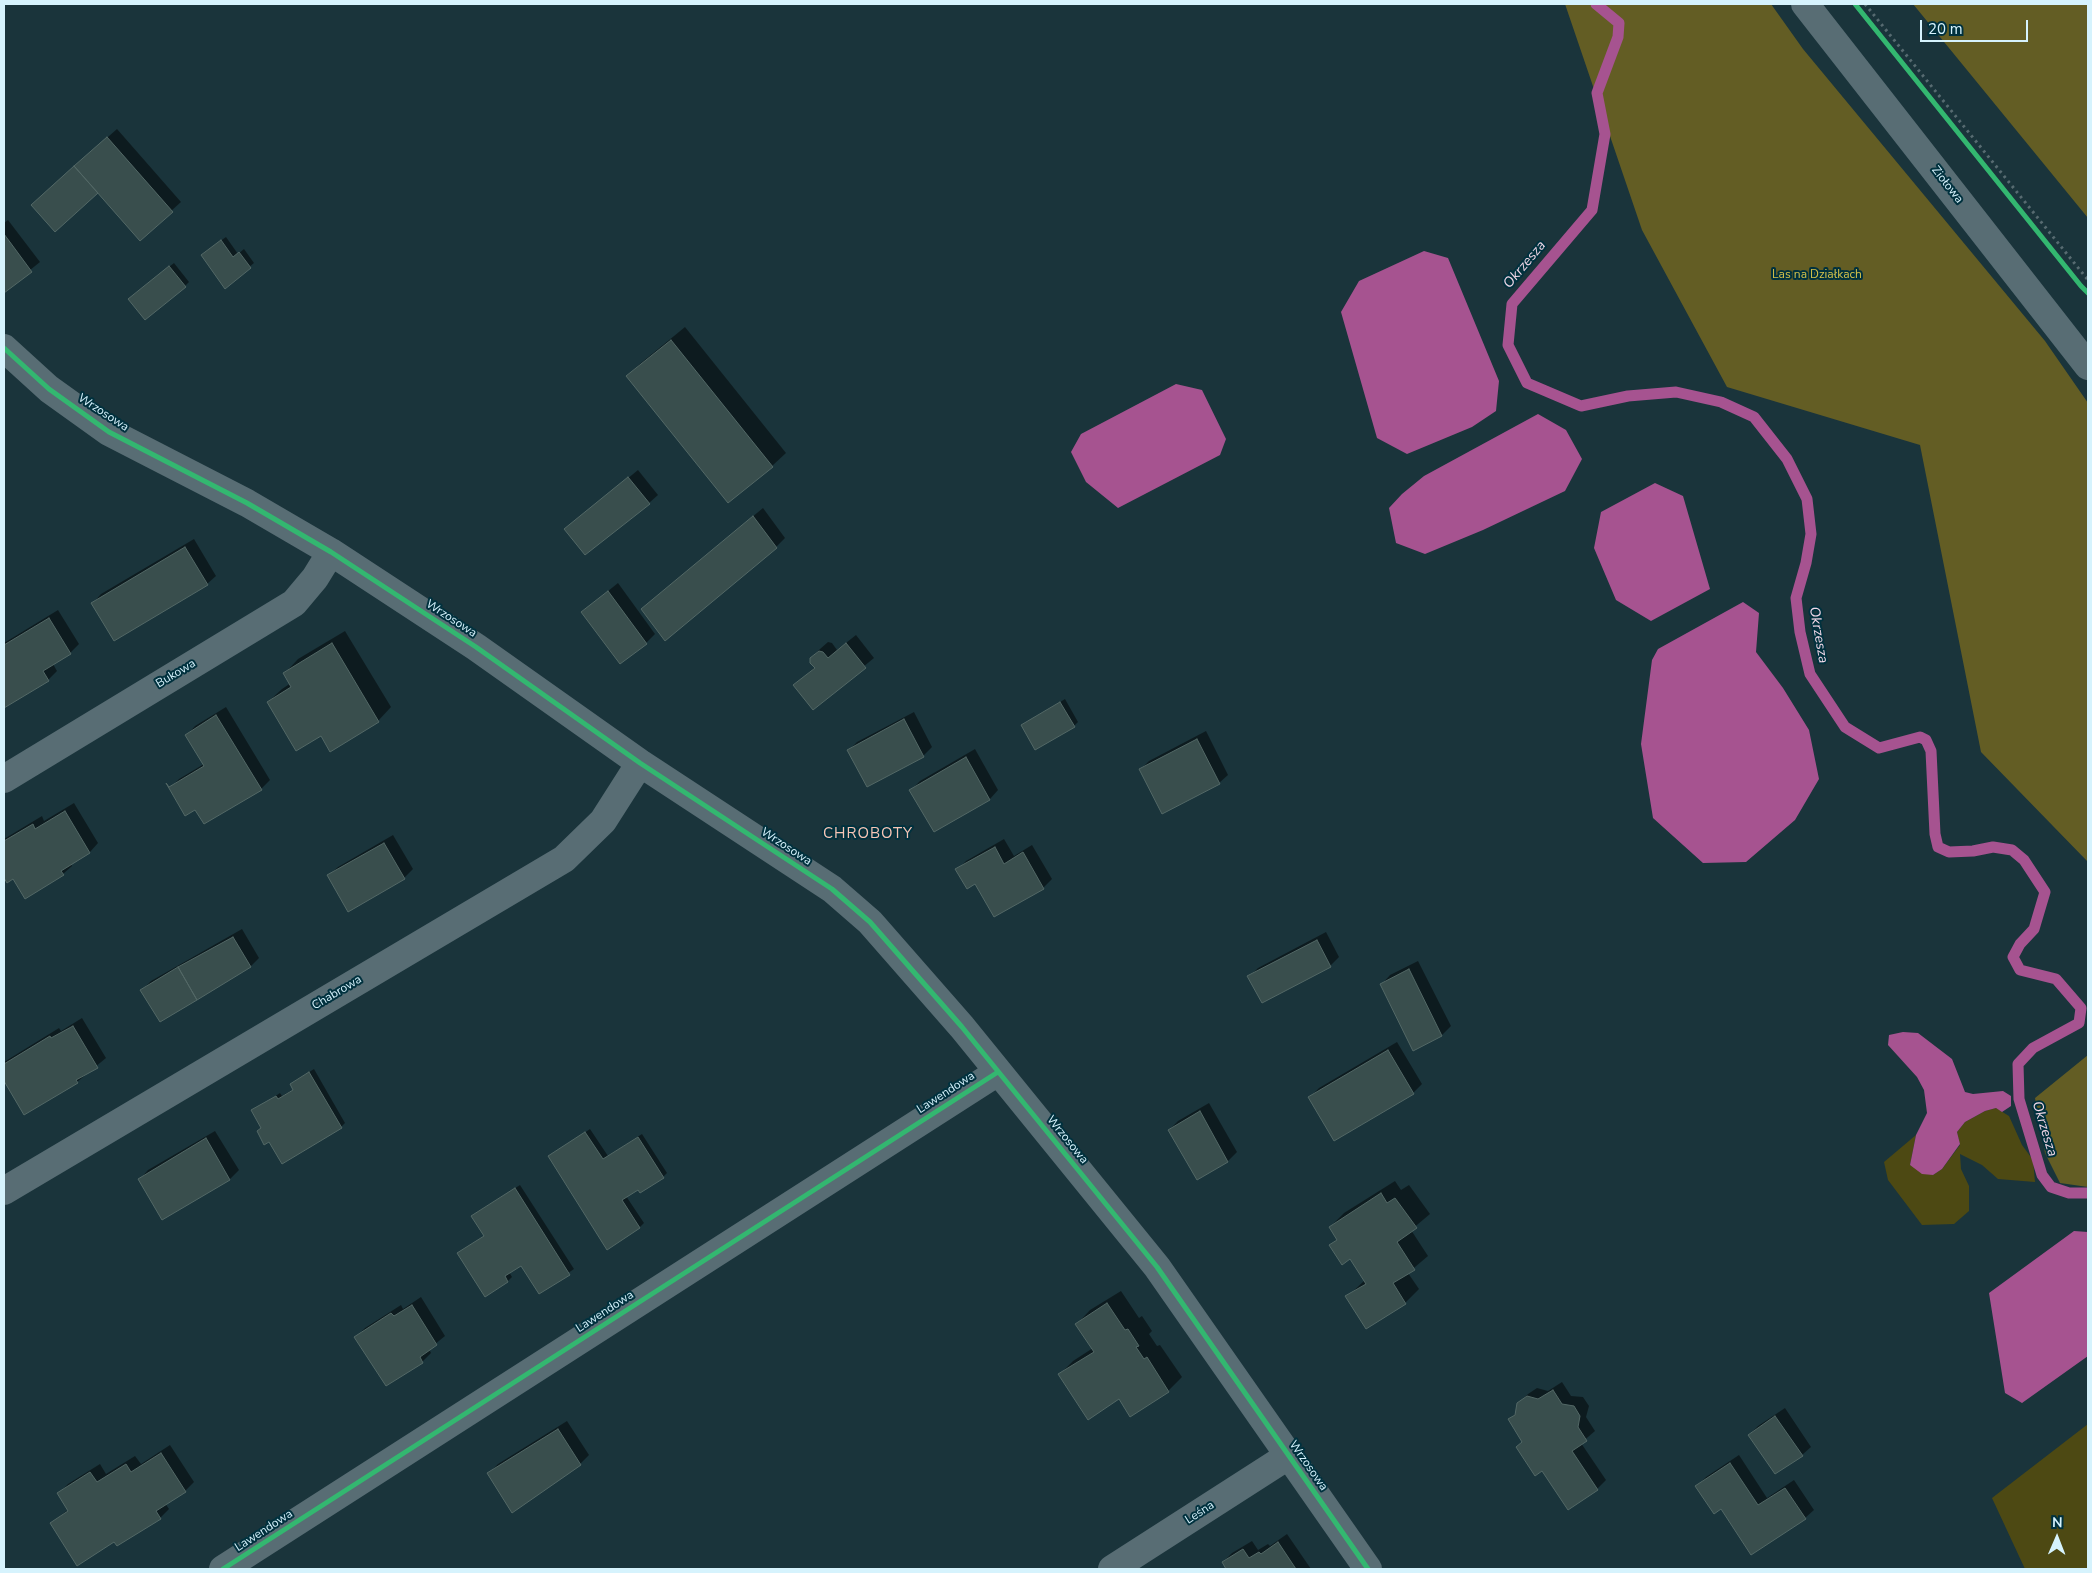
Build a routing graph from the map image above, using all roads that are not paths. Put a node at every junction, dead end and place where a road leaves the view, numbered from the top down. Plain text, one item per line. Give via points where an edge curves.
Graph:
1 (1805, 4) edge
2 (4, 348) edge
3 (2088, 366) edge
4 (331, 552) junction
5 (640, 763) junction
6 (4, 779) edge
7 (998, 1072) junction
8 (4, 1191) edge
9 (1288, 1456) junction
10 (223, 1569) edge
11 (1112, 1569) edge
12 (1368, 1569) edge

1 - 3 street, Ziołowa
2 - 4 street, Wrzosowa via 49,389 110,432 247,503
4 - 5 street, Wrzosowa via 476,647
4 - 6 street, Bukowa via 315,578 294,602
5 - 7 street, Wrzosowa via 832,889 870,922
5 - 8 street, Chabrowa via 603,820 564,859
7 - 9 street, Wrzosowa via 1157,1267
7 - 10 street, Lawendowa
9 - 11 street, Leśna
9 - 12 street, Wrzosowa

